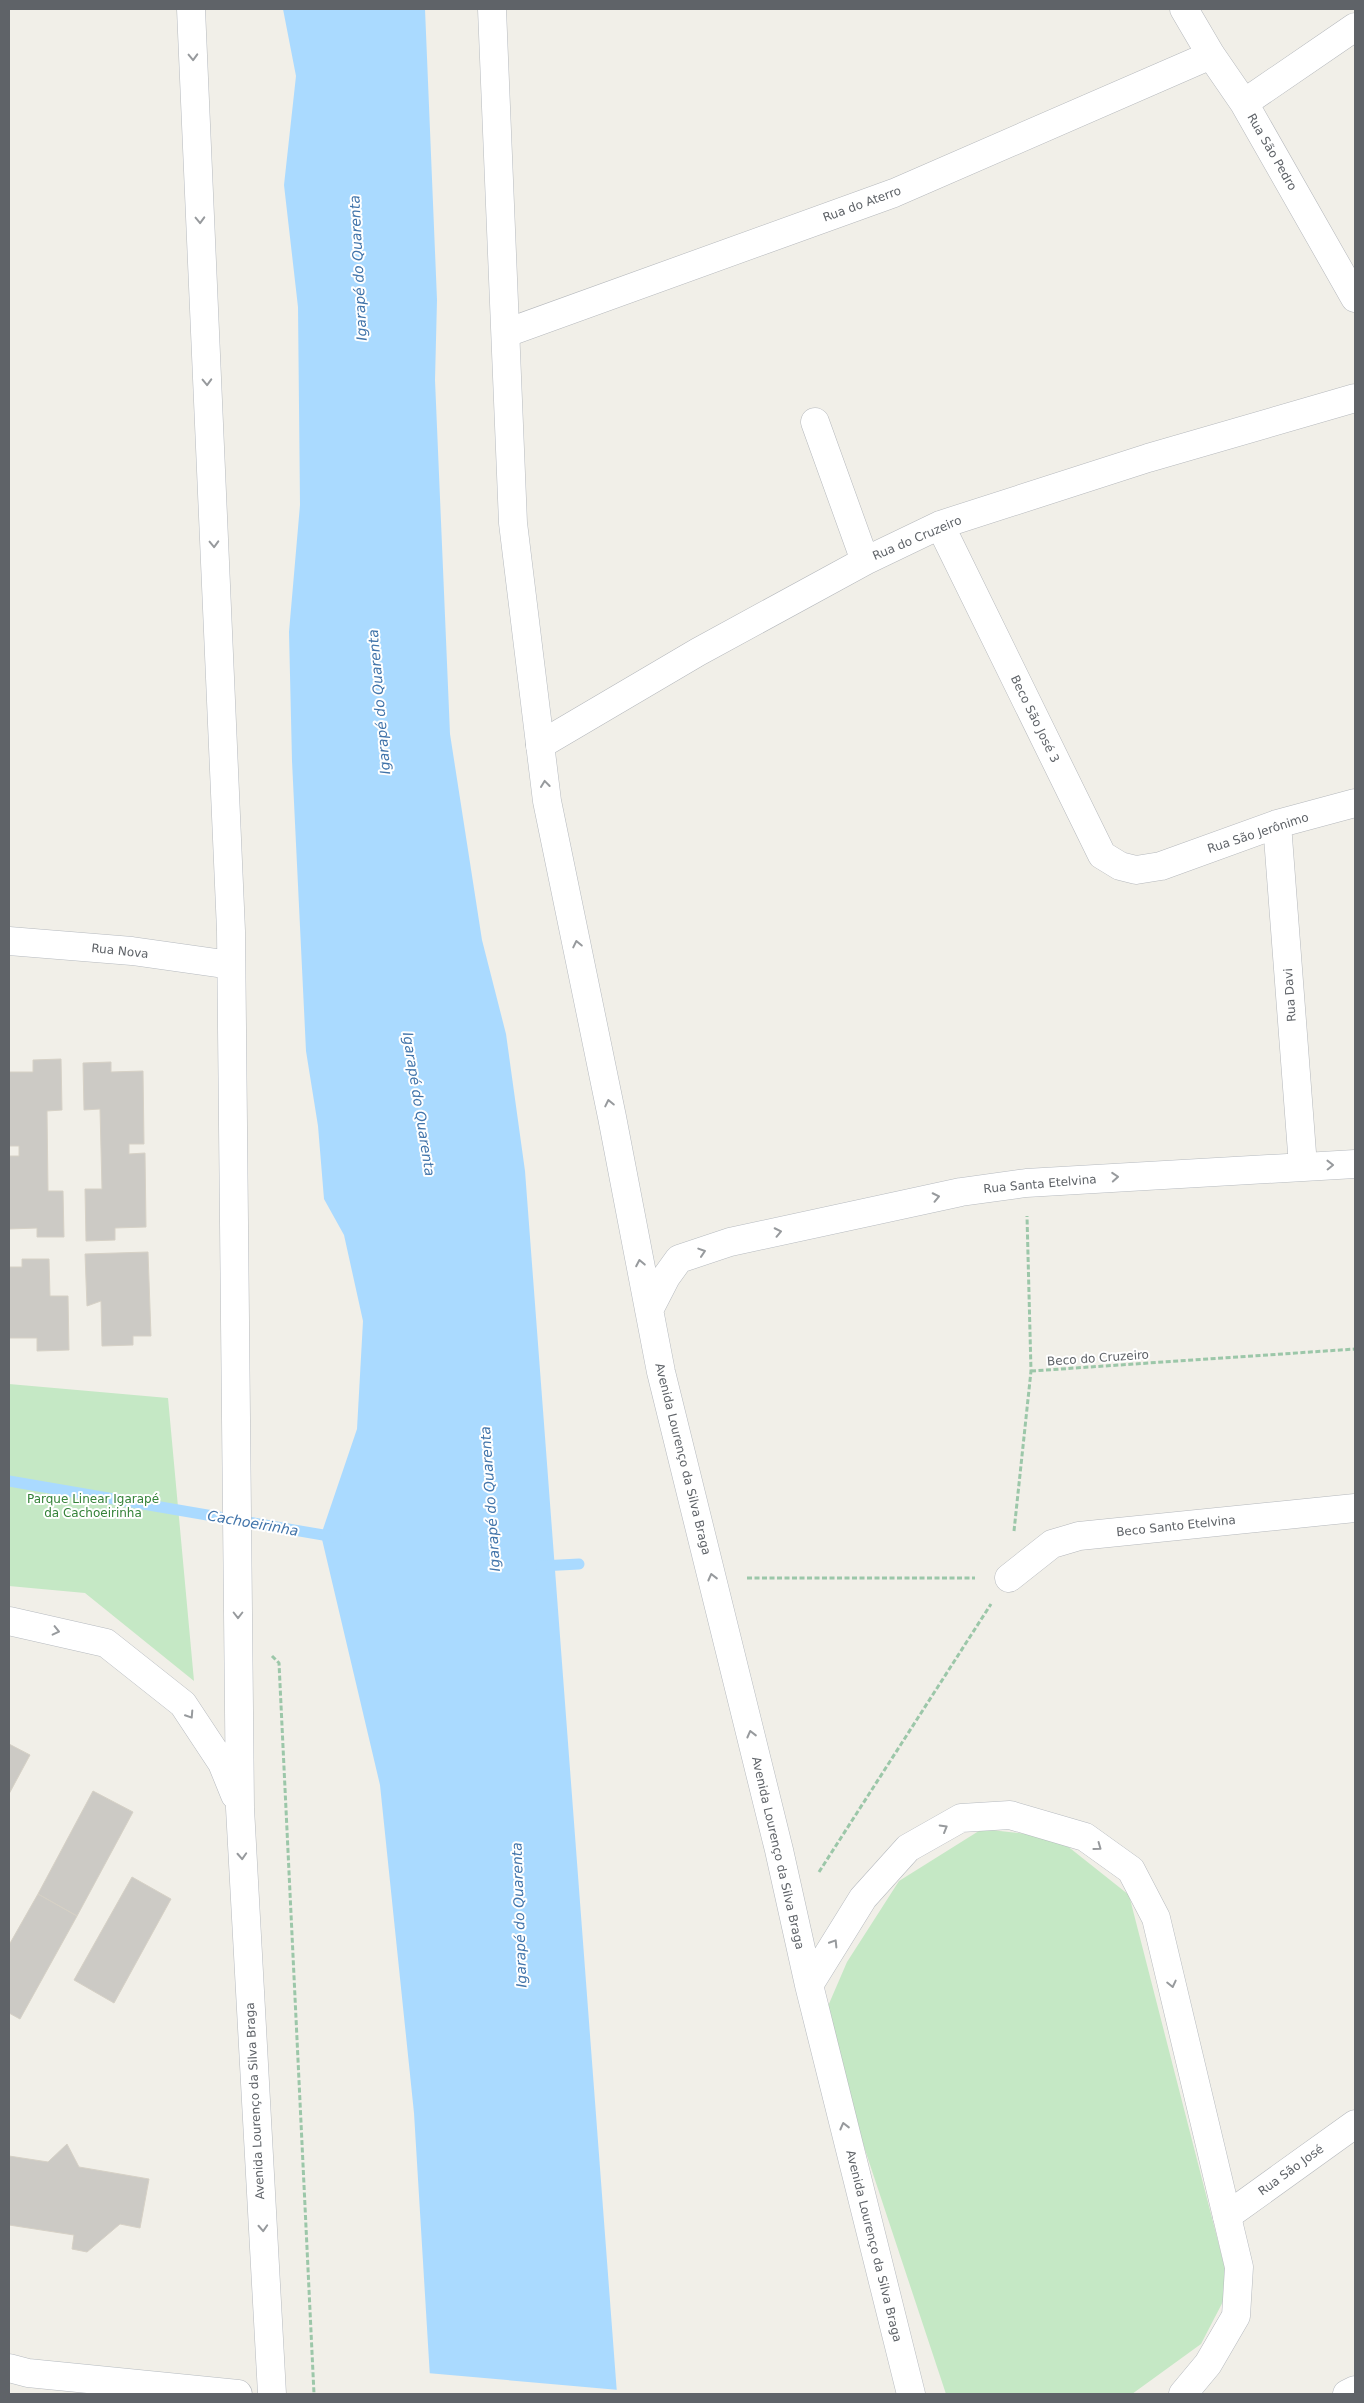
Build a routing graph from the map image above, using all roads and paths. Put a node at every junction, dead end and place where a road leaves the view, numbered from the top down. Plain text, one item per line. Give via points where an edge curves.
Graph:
1 (191, 9) edge
2 (492, 9) edge
3 (1184, 9) edge
4 (1355, 27) edge
5 (1211, 56) junction
6 (1244, 103) junction
7 (1355, 298) edge
8 (506, 333) junction
9 (1355, 398) edge
10 (814, 422) dead end
11 (940, 526) junction
12 (865, 561) junction
13 (540, 744) junction
14 (1355, 803) edge
15 (1277, 824) junction
16 (1161, 866) joint
17 (9, 941) edge
18 (232, 964) junction
19 (1355, 1164) edge
20 (1303, 1166) junction
21 (1026, 1183) junction
22 (649, 1310) junction
23 (1355, 1349) edge
24 (1031, 1371) junction
25 (1355, 1508) edge
26 (712, 1578) junction
27 (1009, 1578) junction
28 (9, 1621) edge
29 (238, 1622) junction
30 (240, 1808) junction
31 (793, 1912) junction
32 (809, 1985) junction
33 (1355, 2124) edge
34 (1227, 2216) junction
35 (9, 2368) edge
36 (1355, 2390) edge
37 (238, 2394) edge
38 (272, 2394) edge
39 (314, 2394) edge
40 (911, 2394) edge
41 (1183, 2394) edge
42 (1347, 2394) edge

1 -> 18 street, Avenida Lourenço da Silva Braga
2 - 8 street, Avenida Lourenço da Silva Braga
3 - 5 street, Rua São Pedro
4 - 6 street
5 - 6 street, Rua São Pedro
5 - 8 street, Rua do Aterro via 894,193
6 - 7 street, Rua São Pedro
8 - 13 street, Avenida Lourenço da Silva Braga via 513,523
9 - 11 street, Rua do Cruzeiro via 1148,458
10 - 12 street
11 - 12 street, Rua do Cruzeiro
11 - 16 street, Beco São José 3 via 1102,855 1120,866 1136,870
12 - 13 street, Rua do Cruzeiro via 698,652
22 -> 13 street, Avenida Lourenço da Silva Braga via 547,801
14 - 15 street, Rua São Jerônimo
15 - 16 street, Rua São Jerônimo
15 - 20 street, Rua Davi
17 - 18 street, Rua Nova via 132,951
18 -> 29 street, Avenida Lourenço da Silva Braga
20 -> 19 street, Rua Santa Etelvina
21 -> 20 street, Rua Santa Etelvina
22 -> 21 street, Rua Santa Etelvina via 679,1260 730,1242 961,1192
21 - 24 path, Beco do Cruzeiro
26 -> 22 street, Avenida Lourenço da Silva Braga via 661,1372
23 - 24 path, Beco do Cruzeiro
24 - 27 path
25 - 27 street, Beco Santo Etelvina via 1079,1536 1052,1544
26 - 27 path
31 -> 26 street, Avenida Lourenço da Silva Braga
27 - 31 path
28 -> 30 street via 106,1643 184,1704 222,1763
29 - 30 street, Avenida Lourenço da Silva Braga
29 - 39 path via 279,1663
30 -> 38 street, Avenida Lourenço da Silva Braga
31 - 32 street, Avenida Lourenço da Silva Braga
32 -> 34 street via 869,1890 908,1848 961,1818 1010,1815 1085,1838 1131,1870 1156,1918
40 -> 32 street, Avenida Lourenço da Silva Braga
33 - 34 street, Rua São José
34 - 41 street via 1239,2267 1236,2316 1208,2364
35 - 37 street via 28,2373
36 - 42 street

